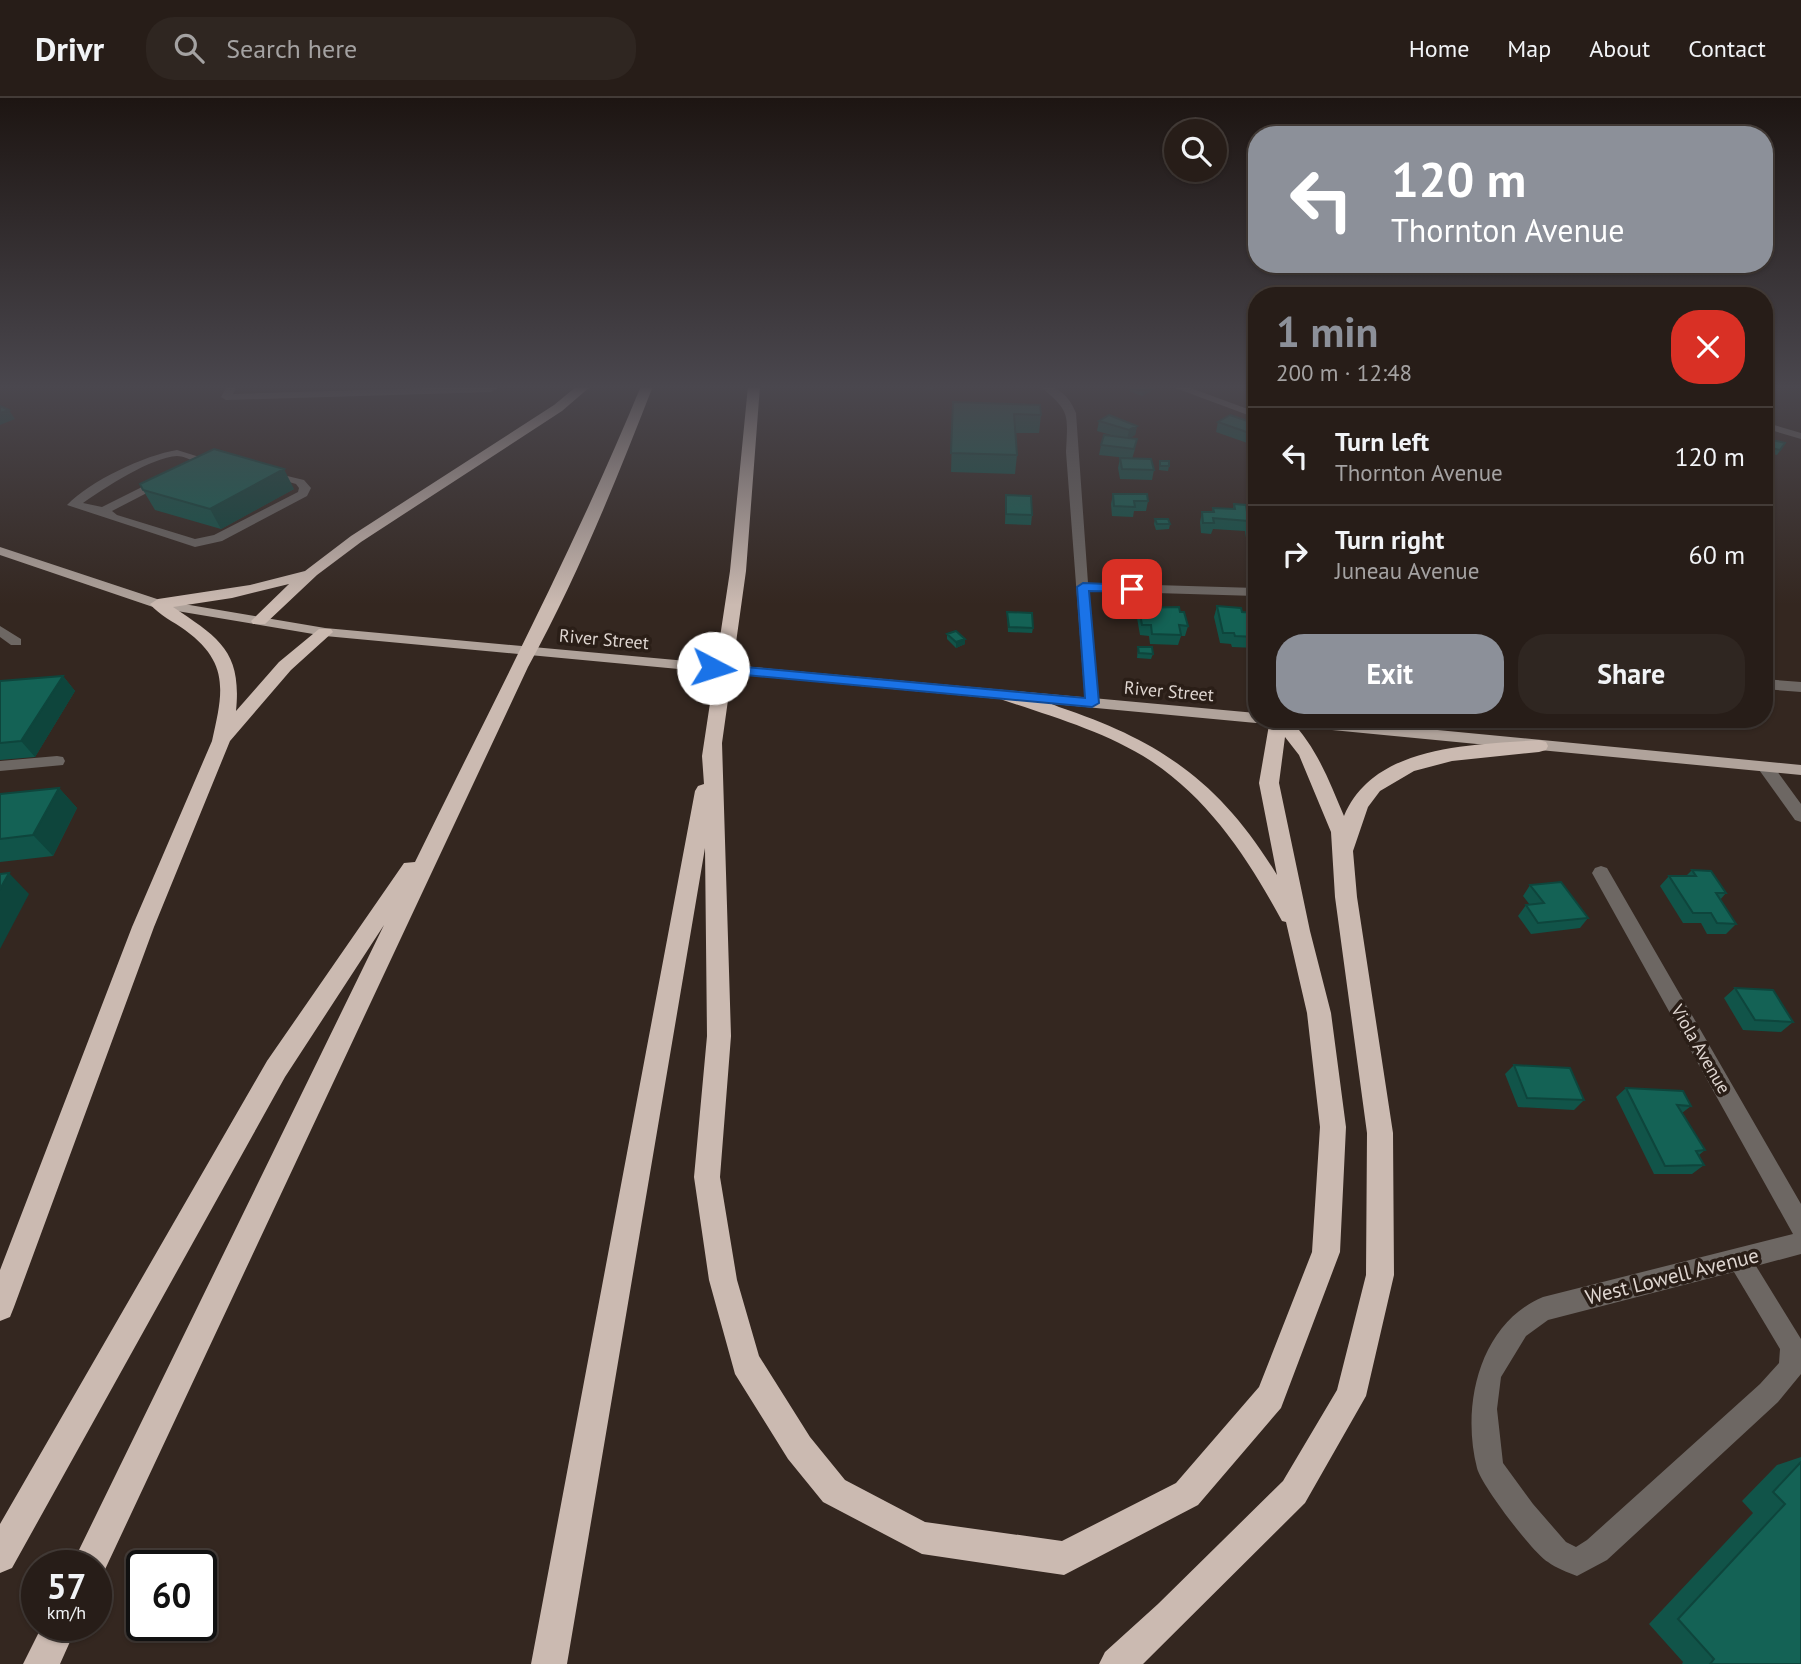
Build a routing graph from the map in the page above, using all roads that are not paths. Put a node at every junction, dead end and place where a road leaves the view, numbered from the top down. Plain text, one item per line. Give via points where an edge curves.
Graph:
1 (155, 459) edge
2 (201, 459) edge
3 (479, 459) edge
4 (618, 459) edge
5 (748, 459) edge
6 (1072, 459) edge
7 (251, 467) edge
8 (104, 511) junction
9 (0, 551) edge
10 (312, 572) junction
11 (1083, 587) junction
12 (1248, 593) edge
13 (158, 604) junction
14 (259, 621) junction
15 (0, 630) edge
16 (325, 632) junction
17 (16, 642) dead end
18 (1773, 685) edge
19 (1801, 687) edge
20 (1009, 696) junction
21 (1092, 703) junction
22 (1248, 717) edge
23 (1278, 728) edge
24 (1287, 728) edge
25 (1359, 728) edge
26 (221, 741) junction
27 (713, 743) junction
28 (1539, 746) junction
29 (57, 761) dead end
30 (0, 766) edge
31 (1765, 767) junction
32 (1801, 770) edge
33 (451, 808) junction
34 (1801, 816) edge
35 (1342, 853) junction
36 (1601, 873) dead end
37 (1299, 931) junction
38 (1801, 1226) edge
39 (1801, 1243) edge
40 (1739, 1259) junction
41 (0, 1307) edge
42 (97, 1550) edge
43 (0, 1556) edge
44 (52, 1641) edge
45 (41, 1664) edge
46 (549, 1664) edge
47 (1117, 1664) edge

1 - 8 street via 73,505
2 - 8 street via 209,461
3 - 10 highway
4 - 33 highway
5 - 27 highway via 738,571
6 - 11 street
7 - 8 street via 300,482 303,494 218,538 195,543 113,518
9 - 13 main road, River Street
10 - 13 highway via 227,595
10 - 14 highway
11 - 12 street
11 - 21 street
13 - 14 main road, River Street
13 - 26 highway via 198,631 224,656 231,681
14 - 16 main road, River Street
15 - 17 street
16 - 20 main road, River Street
16 - 26 highway via 285,666
18 - 19 street
20 - 21 main road, River Street
20 - 37 highway via 1083,721 1175,769 1222,813 1262,864
21 - 22 main road, River Street
23 - 37 highway via 1269,783
24 - 35 highway via 1308,755 1341,832
25 - 28 main road
26 - 41 highway via 143,927
27 - 37 highway via 719,1036 707,1177 723,1280 746,1363 799,1448 834,1491 922,1538 1063,1558 1187,1494 1270,1397 1326,1252 1333,1127 1319,1013
27 - 46 highway
28 - 31 main road
28 - 35 highway via 1467,752 1408,766 1373,785 1356,809
29 - 30 street
31 - 32 main road
31 - 34 street
33 - 42 highway
33 - 43 highway via 276,1069
35 - 47 highway via 1380,1133 1380,1275 1351,1396 1294,1492
36 - 38 street, Viola Avenue
39 - 40 street, West Lowell Avenue
40 - 40 street, West Lowell Avenue via 1792,1346 1791,1368 1597,1550 1577,1562 1556,1552 1490,1468 1484,1409 1489,1374 1517,1327 1543,1309
44 - 45 highway

